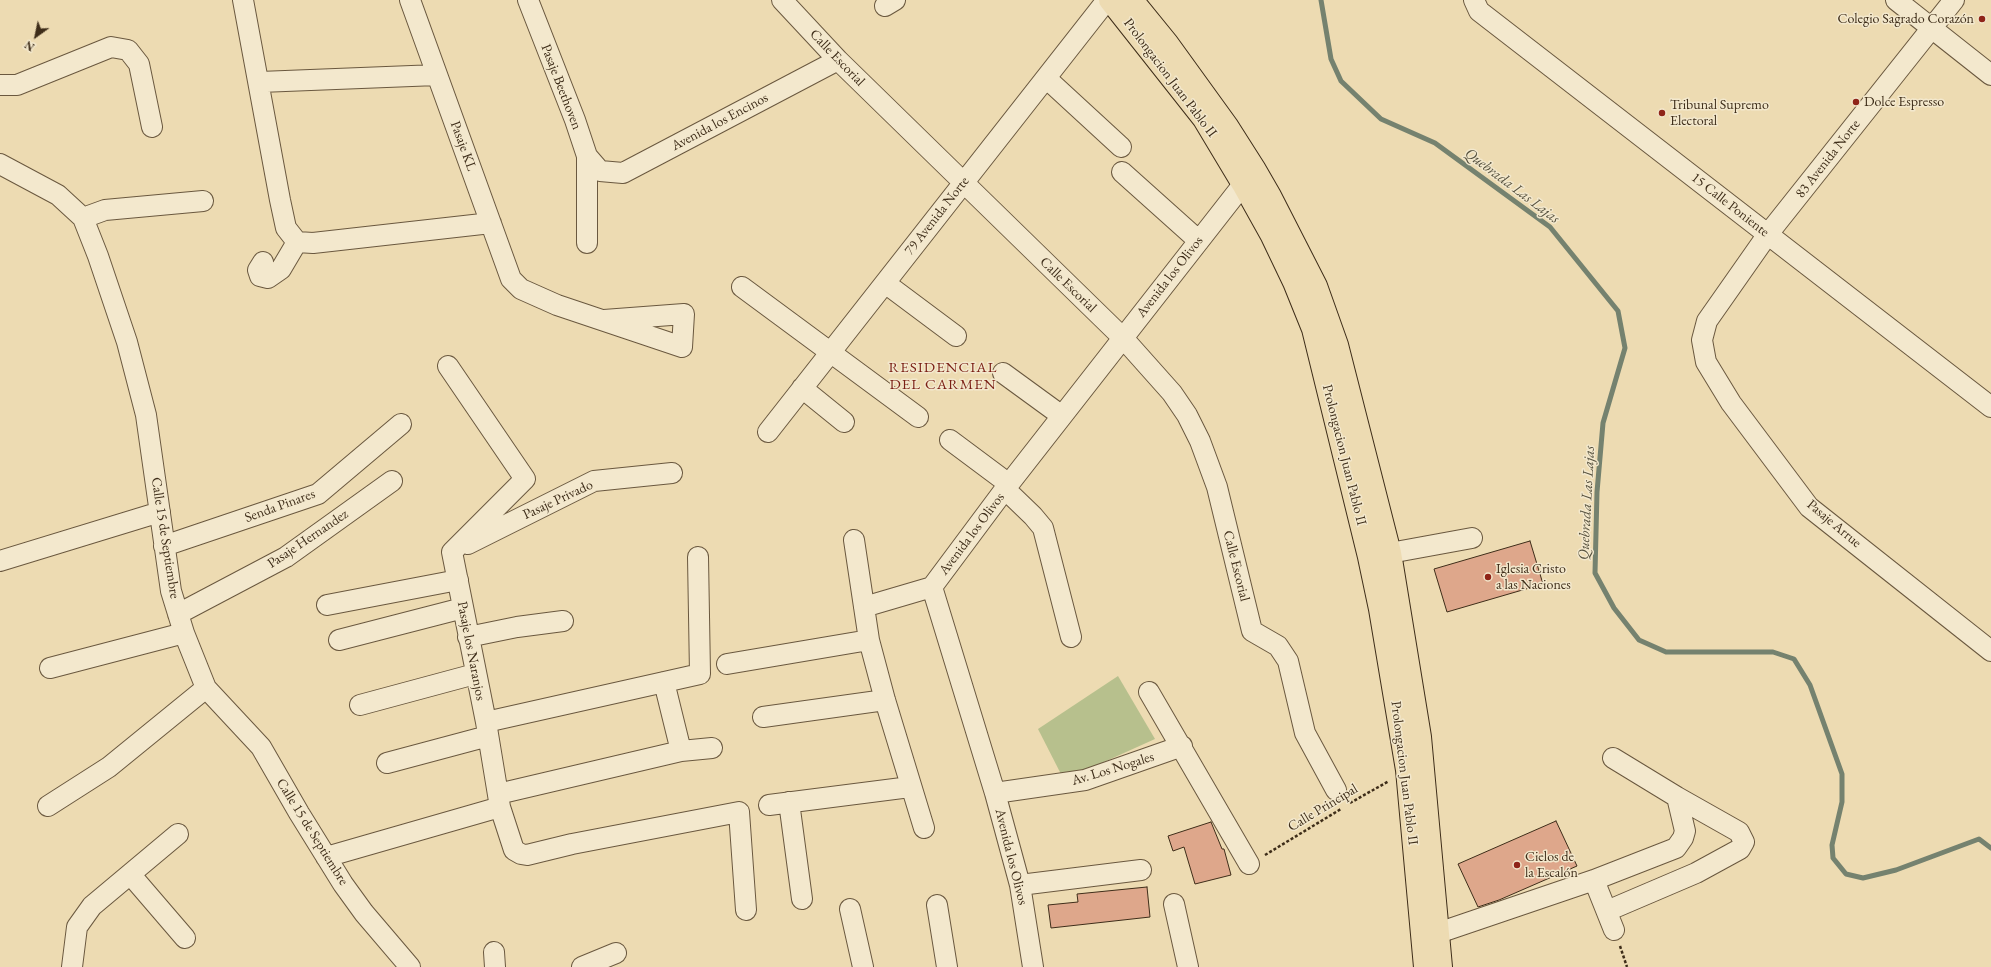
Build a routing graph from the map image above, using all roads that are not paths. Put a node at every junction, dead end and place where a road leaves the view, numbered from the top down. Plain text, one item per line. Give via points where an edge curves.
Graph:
1 (243, 0) edge
2 (410, 0) edge
3 (528, 0) edge
4 (782, 0) edge
5 (1109, 0) edge
6 (1132, 0) edge
7 (1896, 0) edge
8 (1954, 0) edge
9 (1480, 4) edge
10 (1932, 28) junction
11 (838, 60) junction
12 (437, 75) junction
13 (1991, 75) edge
14 (1046, 78) junction
15 (260, 82) junction
16 (0, 85) edge
17 (152, 127) dead end
18 (1121, 147) dead end
19 (587, 156) junction
20 (0, 164) edge
21 (600, 171) joint
22 (1122, 172) dead end
23 (1249, 177) junction
24 (964, 183) junction
25 (202, 201) dead end
26 (83, 218) junction
27 (491, 223) junction
28 (1768, 234) junction
29 (1198, 241) junction
30 (296, 242) junction
31 (587, 243) dead end
32 (263, 262) dead end
33 (885, 282) junction
34 (742, 287) dead end
35 (604, 320) dead end
36 (1707, 321) joint
37 (956, 336) dead end
38 (1123, 338) junction
39 (830, 352) junction
40 (448, 366) dead end
41 (1003, 373) dead end
42 (802, 388) junction
43 (1991, 407) edge
44 (1062, 416) junction
45 (918, 417) dead end
46 (844, 422) dead end
47 (401, 424) dead end
48 (768, 432) dead end
49 (950, 440) dead end
50 (672, 473) dead end
51 (392, 481) dead end
52 (1007, 487) junction
53 (160, 512) junction
54 (1472, 538) dead end
55 (854, 540) dead end
56 (164, 546) junction
57 (452, 552) junction
58 (1390, 552) junction
59 (698, 557) dead end
60 (0, 560) edge
61 (458, 580) junction
62 (932, 587) junction
63 (327, 605) dead end
64 (864, 607) junction
65 (463, 608) junction
66 (178, 614) junction
67 (563, 621) dead end
68 (184, 632) junction
69 (468, 637) junction
70 (1071, 637) dead end
71 (339, 640) dead end
72 (869, 640) junction
73 (1991, 651) edge
74 (727, 664) dead end
75 (50, 668) dead end
76 (475, 674) junction
77 (664, 682) junction
78 (206, 688) junction
79 (1148, 692) dead end
80 (885, 700) junction
81 (360, 705) dead end
82 (763, 717) dead end
83 (487, 729) junction
84 (1182, 746) junction
85 (712, 748) dead end
86 (681, 751) junction
87 (1613, 758) dead end
88 (387, 764) dead end
89 (910, 787) junction
90 (1336, 790) dead end
91 (995, 794) junction
92 (1676, 797) junction
93 (499, 801) junction
94 (789, 802) junction
95 (769, 805) dead end
96 (48, 806) dead end
97 (924, 828) dead end
98 (178, 834) dead end
99 (326, 857) junction
100 (1249, 864) road end
101 (1141, 870) dead end
102 (130, 874) junction
103 (1594, 880) junction
104 (1020, 885) junction
105 (802, 900) dead end
106 (1174, 904) dead end
107 (937, 905) dead end
108 (850, 909) dead end
109 (746, 910) dead end
110 (1607, 911) junction
111 (1614, 930) dead end
112 (1438, 933) junction
113 (185, 938) dead end
114 (616, 953) dead end
115 (72, 967) edge
116 (410, 967) edge
117 (582, 967) edge
118 (863, 967) edge
119 (947, 967) edge
120 (1033, 967) edge
121 (1188, 967) edge
122 (1425, 967) edge
123 (1441, 967) edge

1 - 15 street
2 - 12 street, Pasaje KL
3 - 19 street, Pasaje Beethoven
4 - 11 street, Calle Escorial
5 - 14 street, 79 Avenida Norte
5 - 23 main road, Prolongacion Juan Pablo II
6 - 23 main road, Prolongacion Juan Pablo II via 1223,119
7 - 10 street
8 - 10 street, 83 Avenida Norte
9 - 28 street, 15 Calle Poniente
10 - 13 street
10 - 28 street, 83 Avenida Norte
11 - 21 street, Avenida los Encinos via 623,173
11 - 24 street, Calle Escorial
12 - 15 street
12 - 27 street, Pasaje KL
14 - 18 street
14 - 24 street, 79 Avenida Norte
15 - 30 street via 286,228
16 - 17 street via 17,85 111,47 128,50 139,64
19 - 21 street, Pasaje Beethoven
19 - 31 street
20 - 26 street, Calle 15 de Septiembre via 58,195
22 - 29 street
23 - 29 street, Avenida los Olivos
23 - 58 main road, Prolongacion Juan Pablo II via 1306,265 1325,307 1337,344
23 - 122 main road, Prolongacion Juan Pablo II via 1317,343 1380,609 1407,770
24 - 33 street, 79 Avenida Norte
24 - 38 street, Calle Escorial
25 - 26 street via 105,210
26 - 53 street, Calle 15 de Septiembre via 127,342 146,415
27 - 30 street via 313,243
27 - 35 street, Pasaje KL via 511,279 521,289 580,314
28 - 36 street, 83 Avenida Norte
28 - 43 street, 15 Calle Poniente
29 - 38 street, Avenida los Olivos
30 - 32 street via 281,269 268,278 260,276 258,270
33 - 37 street
33 - 39 street, 79 Avenida Norte
34 - 39 street
36 - 73 street, Pasaje Arrue via 1702,340 1706,362 1731,403 1809,507
38 - 44 street, Avenida los Olivos
38 - 90 street, Calle Escorial via 1172,393 1200,441 1217,488 1252,631 1278,646 1288,661 1305,733
39 - 42 street, 79 Avenida Norte
39 - 45 street
40 - 57 street via 525,479
41 - 44 street
42 - 46 street
42 - 48 street, 79 Avenida Norte
44 - 52 street, Avenida los Olivos
47 - 56 street, Senda Pinares via 318,494
49 - 52 street
50 - 57 street, Pasaje Privado via 594,481
51 - 66 street, Pasaje Hernandez via 286,557
52 - 62 street, Avenida los Olivos
52 - 70 street via 1043,528
53 - 56 street, Calle 15 de Septiembre
53 - 60 street
54 - 58 street
55 - 64 street
56 - 66 street, Calle 15 de Septiembre via 171,591
57 - 61 street, Pasaje los Naranjos
58 - 112 main road, Prolongacion Juan Pablo II via 1420,737
59 - 77 street via 700,674
61 - 63 street
61 - 65 street, Pasaje los Naranjos
62 - 64 street
62 - 91 street, Avenida los Olivos
64 - 72 street
65 - 69 street, Pasaje los Naranjos
65 - 71 street
66 - 68 street, Calle 15 de Septiembre
67 - 69 street
68 - 75 street
68 - 78 street, Calle 15 de Septiembre
69 - 76 street, Pasaje los Naranjos
72 - 74 street
72 - 80 street
76 - 81 street
76 - 83 street, Pasaje los Naranjos
77 - 83 street
77 - 86 street
78 - 96 street via 104,771
78 - 99 street, Calle 15 de Septiembre via 261,747
79 - 84 street
80 - 82 street
80 - 89 street
83 - 88 street
83 - 93 street, Pasaje los Naranjos
84 - 91 street, Av. Los Nogales via 1085,780
84 - 100 street
85 - 86 street
86 - 93 street
87 - 92 street
89 - 94 street
89 - 97 street
91 - 104 street, Avenida los Olivos
92 - 103 street via 1685,830 1678,846
92 - 110 street via 1739,832 1744,842 1740,849 1677,882
93 - 99 street
93 - 109 street, Pasaje los Naranjos via 514,850 527,855 739,812
94 - 95 street
94 - 105 street
98 - 102 street
99 - 116 street, Calle 15 de Septiembre via 364,913
101 - 104 street
102 - 113 street
102 - 115 street via 92,906 77,927
103 - 110 street
103 - 112 street
104 - 120 street, Avenida los Olivos
106 - 121 street
107 - 119 street
108 - 118 street
110 - 111 street
112 - 123 main road, Prolongacion Juan Pablo II
114 - 117 street

